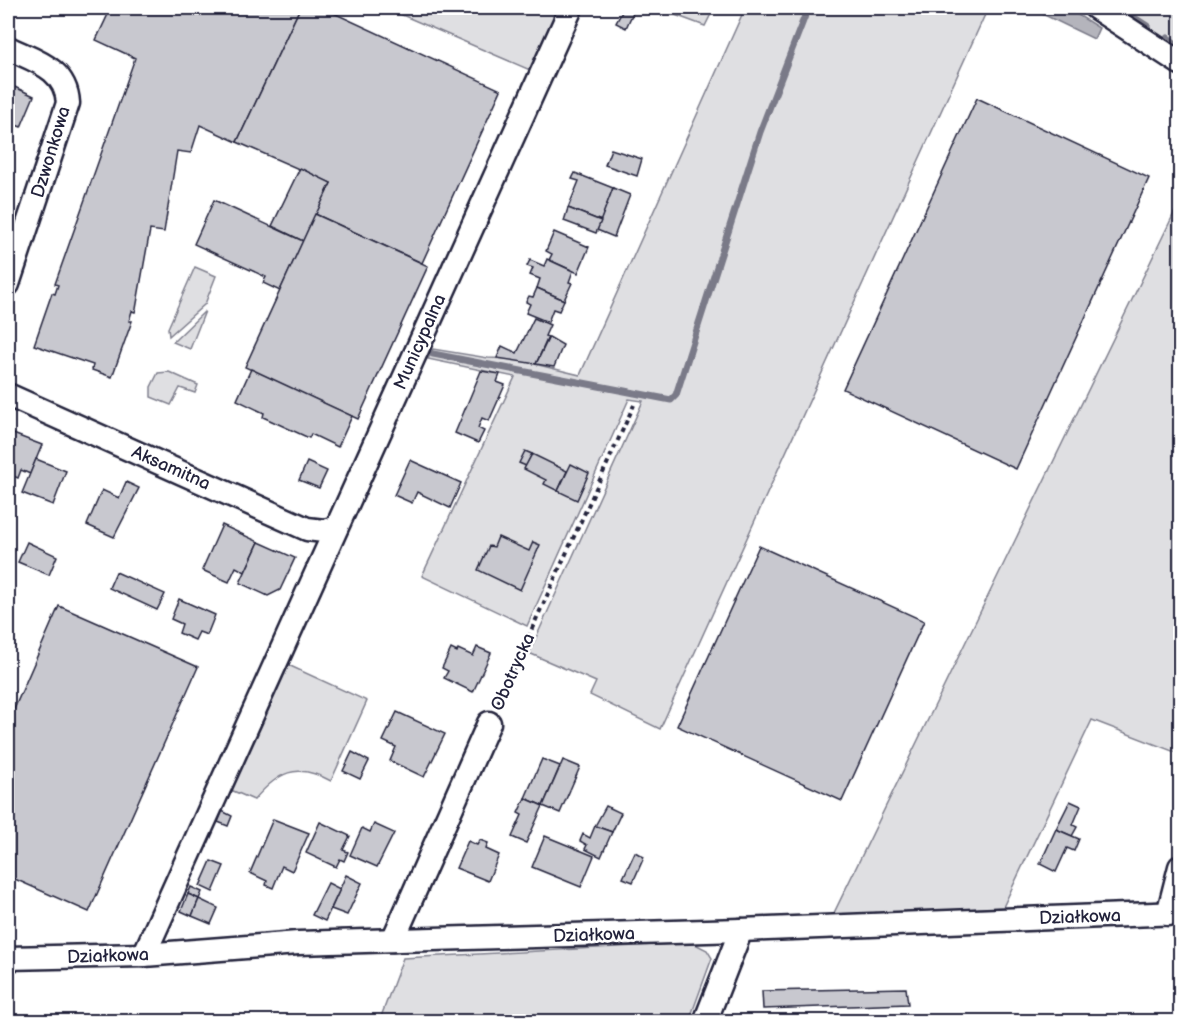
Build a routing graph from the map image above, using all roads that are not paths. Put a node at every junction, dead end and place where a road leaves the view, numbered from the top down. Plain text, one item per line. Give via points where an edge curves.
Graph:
1 (571, 8) edge
2 (1096, 8) edge
3 (8, 48) edge
4 (1180, 63) edge
5 (8, 284) edge
6 (8, 395) edge
7 (336, 528) junction
8 (489, 723) road end
9 (1180, 867) edge
10 (1174, 913) edge
11 (741, 930) junction
12 (393, 940) junction
13 (144, 956) junction
14 (8, 958) edge
15 (705, 1022) edge

1 - 7 street, Municypalna
2 - 4 street
3 - 5 street, Dzwonkowa via 55,72 67,90 68,103
6 - 7 street, Aksamitna via 307,529
7 - 13 street, Municypalna
8 - 12 street, Obotrycka
9 - 10 street
10 - 11 street, Działkowa
11 - 12 street, Działkowa
11 - 15 street
12 - 13 street, Działkowa via 298,943
13 - 14 street, Działkowa

